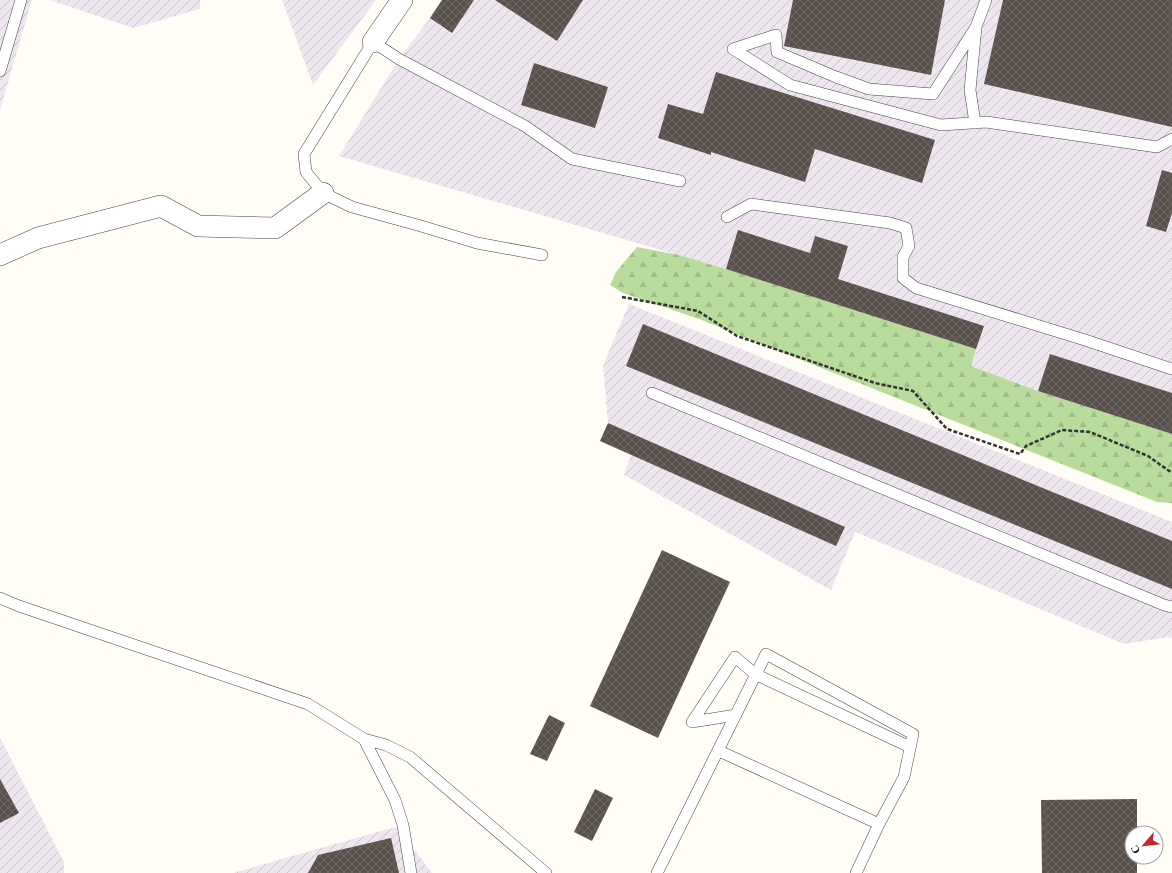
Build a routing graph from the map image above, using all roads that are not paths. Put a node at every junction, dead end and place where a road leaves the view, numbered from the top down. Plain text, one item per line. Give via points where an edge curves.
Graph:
1 (21, 0) edge
2 (402, 0) edge
3 (986, 0) edge
4 (976, 27) junction
5 (373, 42) junction
6 (0, 71) edge
7 (975, 123) junction
8 (1172, 139) edge
9 (680, 182) dead end
10 (323, 193) junction
11 (727, 217) dead end
12 (0, 255) edge
13 (542, 255) dead end
14 (1172, 369) edge
15 (652, 393) dead end
16 (0, 598) edge
17 (1172, 607) edge
18 (755, 674) junction
19 (736, 715) junction
20 (364, 739) junction
21 (910, 748) junction
22 (719, 751) junction
23 (879, 824) junction
24 (411, 873) edge
25 (546, 873) edge
26 (657, 873) edge
27 (856, 873) edge

1 - 6 lane
2 - 5 street
3 - 4 lane
4 - 7 lane via 970,90
4 - 7 lane via 933,94 869,89 836,77 777,52 776,35 733,49 790,85 941,125
5 - 9 lane via 399,59 525,126 572,159
5 - 10 lane via 304,154 306,172
7 - 8 lane via 986,122 1157,147
10 - 12 street via 275,228 198,226 161,206 38,238
10 - 13 lane via 352,207 477,243
11 - 14 lane via 751,204 890,223 906,228 908,246 902,257 903,278 916,288
15 - 17 lane
16 - 20 lane via 308,704
18 - 19 lane
18 - 19 lane via 735,657 692,722
18 - 21 lane
18 - 21 lane via 766,654 913,734
19 - 22 lane
20 - 24 lane via 395,800 403,825
20 - 25 lane via 386,745 410,757
21 - 23 lane via 904,777
22 - 23 lane
22 - 26 lane
23 - 27 lane

